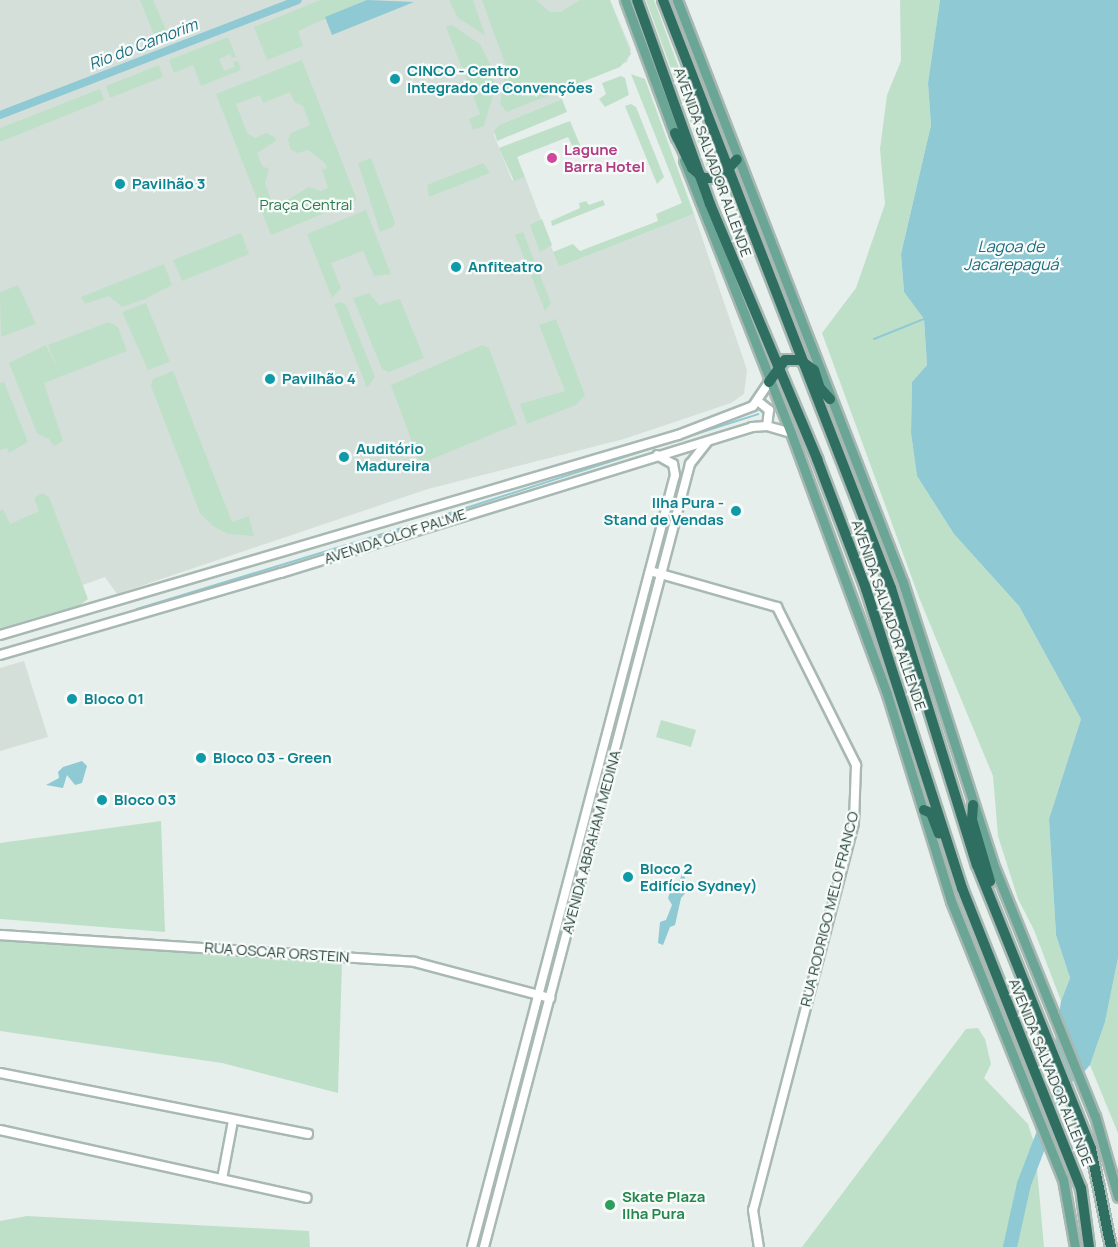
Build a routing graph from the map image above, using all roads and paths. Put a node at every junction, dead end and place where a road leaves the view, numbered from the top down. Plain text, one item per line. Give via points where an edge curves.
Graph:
1 (625, 0) edge
2 (637, 0) edge
3 (663, 0) edge
4 (677, 0) edge
5 (675, 133) junction
6 (737, 159) junction
7 (729, 171) junction
8 (703, 178) junction
9 (803, 362) junction
10 (777, 368) junction
11 (769, 382) junction
12 (830, 399) junction
13 (759, 402) junction
14 (767, 426) junction
15 (791, 433) junction
16 (707, 442) junction
17 (657, 455) junction
18 (650, 571) junction
19 (662, 574) junction
20 (0, 635) edge
21 (0, 655) edge
22 (612, 711) junction
23 (626, 714) junction
24 (595, 774) junction
25 (608, 778) junction
26 (590, 792) junction
27 (603, 795) junction
28 (973, 805) junction
29 (924, 810) junction
30 (997, 919) junction
31 (0, 935) edge
32 (1000, 987) junction
33 (537, 994) junction
34 (550, 998) junction
35 (0, 1073) edge
36 (233, 1121) junction
37 (0, 1130) edge
38 (308, 1134) dead end
39 (222, 1179) junction
40 (1118, 1197) edge
41 (308, 1198) dead end
42 (478, 1222) junction
43 (490, 1226) junction
44 (473, 1243) edge
45 (485, 1245) edge
46 (759, 1247) edge
47 (1075, 1247) edge
48 (1089, 1247) edge
49 (1111, 1247) edge

1 - 5 main road, AVENIDA SALVADOR ALLENDE
2 - 8 highway, AVENIDA SALVADOR ALLENDE
3 - 7 highway, AVENIDA SALVADOR ALLENDE
4 - 6 main road, AVENIDA SALVADOR ALLENDE
5 - 8 highway via 692,168
5 - 11 main road, AVENIDA SALVADOR ALLENDE
6 - 7 highway
6 - 12 main road, AVENIDA SALVADOR ALLENDE
7 - 8 highway via 717,179
7 - 9 highway, AVENIDA SALVADOR ALLENDE
8 - 10 highway, AVENIDA SALVADOR ALLENDE
9 - 10 highway via 785,360
9 - 12 highway via 814,370 820,388
9 - 30 highway, AVENIDA SALVADOR ALLENDE via 891,588
10 - 11 highway
10 - 32 highway, AVENIDA SALVADOR ALLENDE via 817,459 866,589 962,888
11 - 13 street
11 - 15 main road, AVENIDA SALVADOR ALLENDE
12 - 28 main road, AVENIDA SALVADOR ALLENDE via 903,583
13 - 14 street via 769,410
13 - 20 street, AVENIDA OLOF PALME via 678,435
14 - 15 street
14 - 16 street, AVENIDA OLOF PALME
15 - 29 main road, AVENIDA SALVADOR ALLENDE via 887,694
16 - 17 street, AVENIDA OLOF PALME
16 - 19 street, AVENIDA ABRAHAM MEDINA via 690,464
17 - 18 street, AVENIDA ABRAHAM MEDINA via 673,464 675,475
17 - 21 street, AVENIDA OLOF PALME via 281,573
18 - 19 street, RUA RODRIGO MELO FRANCO
18 - 22 street, AVENIDA ABRAHAM MEDINA
19 - 23 street, AVENIDA ABRAHAM MEDINA
19 - 46 street, RUA RODRIGO MELO FRANCO via 770,603 781,611 856,765 854,824 753,1210
22 - 23 street
22 - 24 street, AVENIDA ABRAHAM MEDINA
23 - 25 street, AVENIDA ABRAHAM MEDINA
24 - 25 street via 601,779
24 - 26 street, AVENIDA ABRAHAM MEDINA
25 - 27 street, AVENIDA ABRAHAM MEDINA
26 - 27 street via 598,790
26 - 33 street, AVENIDA ABRAHAM MEDINA
27 - 34 street, AVENIDA ABRAHAM MEDINA
28 - 30 highway via 972,819
28 - 40 main road, AVENIDA SALVADOR ALLENDE via 1095,1116
29 - 32 highway via 931,813
29 - 47 main road, AVENIDA SALVADOR ALLENDE via 951,901 1063,1179
30 - 49 highway, AVENIDA SALVADOR ALLENDE via 1098,1173
31 - 33 street, RUA OSCAR ORSTEIN via 414,962
32 - 48 highway, AVENIDA SALVADOR ALLENDE via 1071,1160 1088,1220
33 - 34 street, RUA OSCAR ORSTEIN
33 - 42 street, AVENIDA ABRAHAM MEDINA
34 - 43 street, AVENIDA ABRAHAM MEDINA
35 - 36 street
36 - 38 street
36 - 39 street
37 - 39 street
39 - 41 street
42 - 43 street via 482,1228
42 - 44 street, AVENIDA ABRAHAM MEDINA
43 - 45 street, AVENIDA ABRAHAM MEDINA
44 - 45 street via 482,1237

